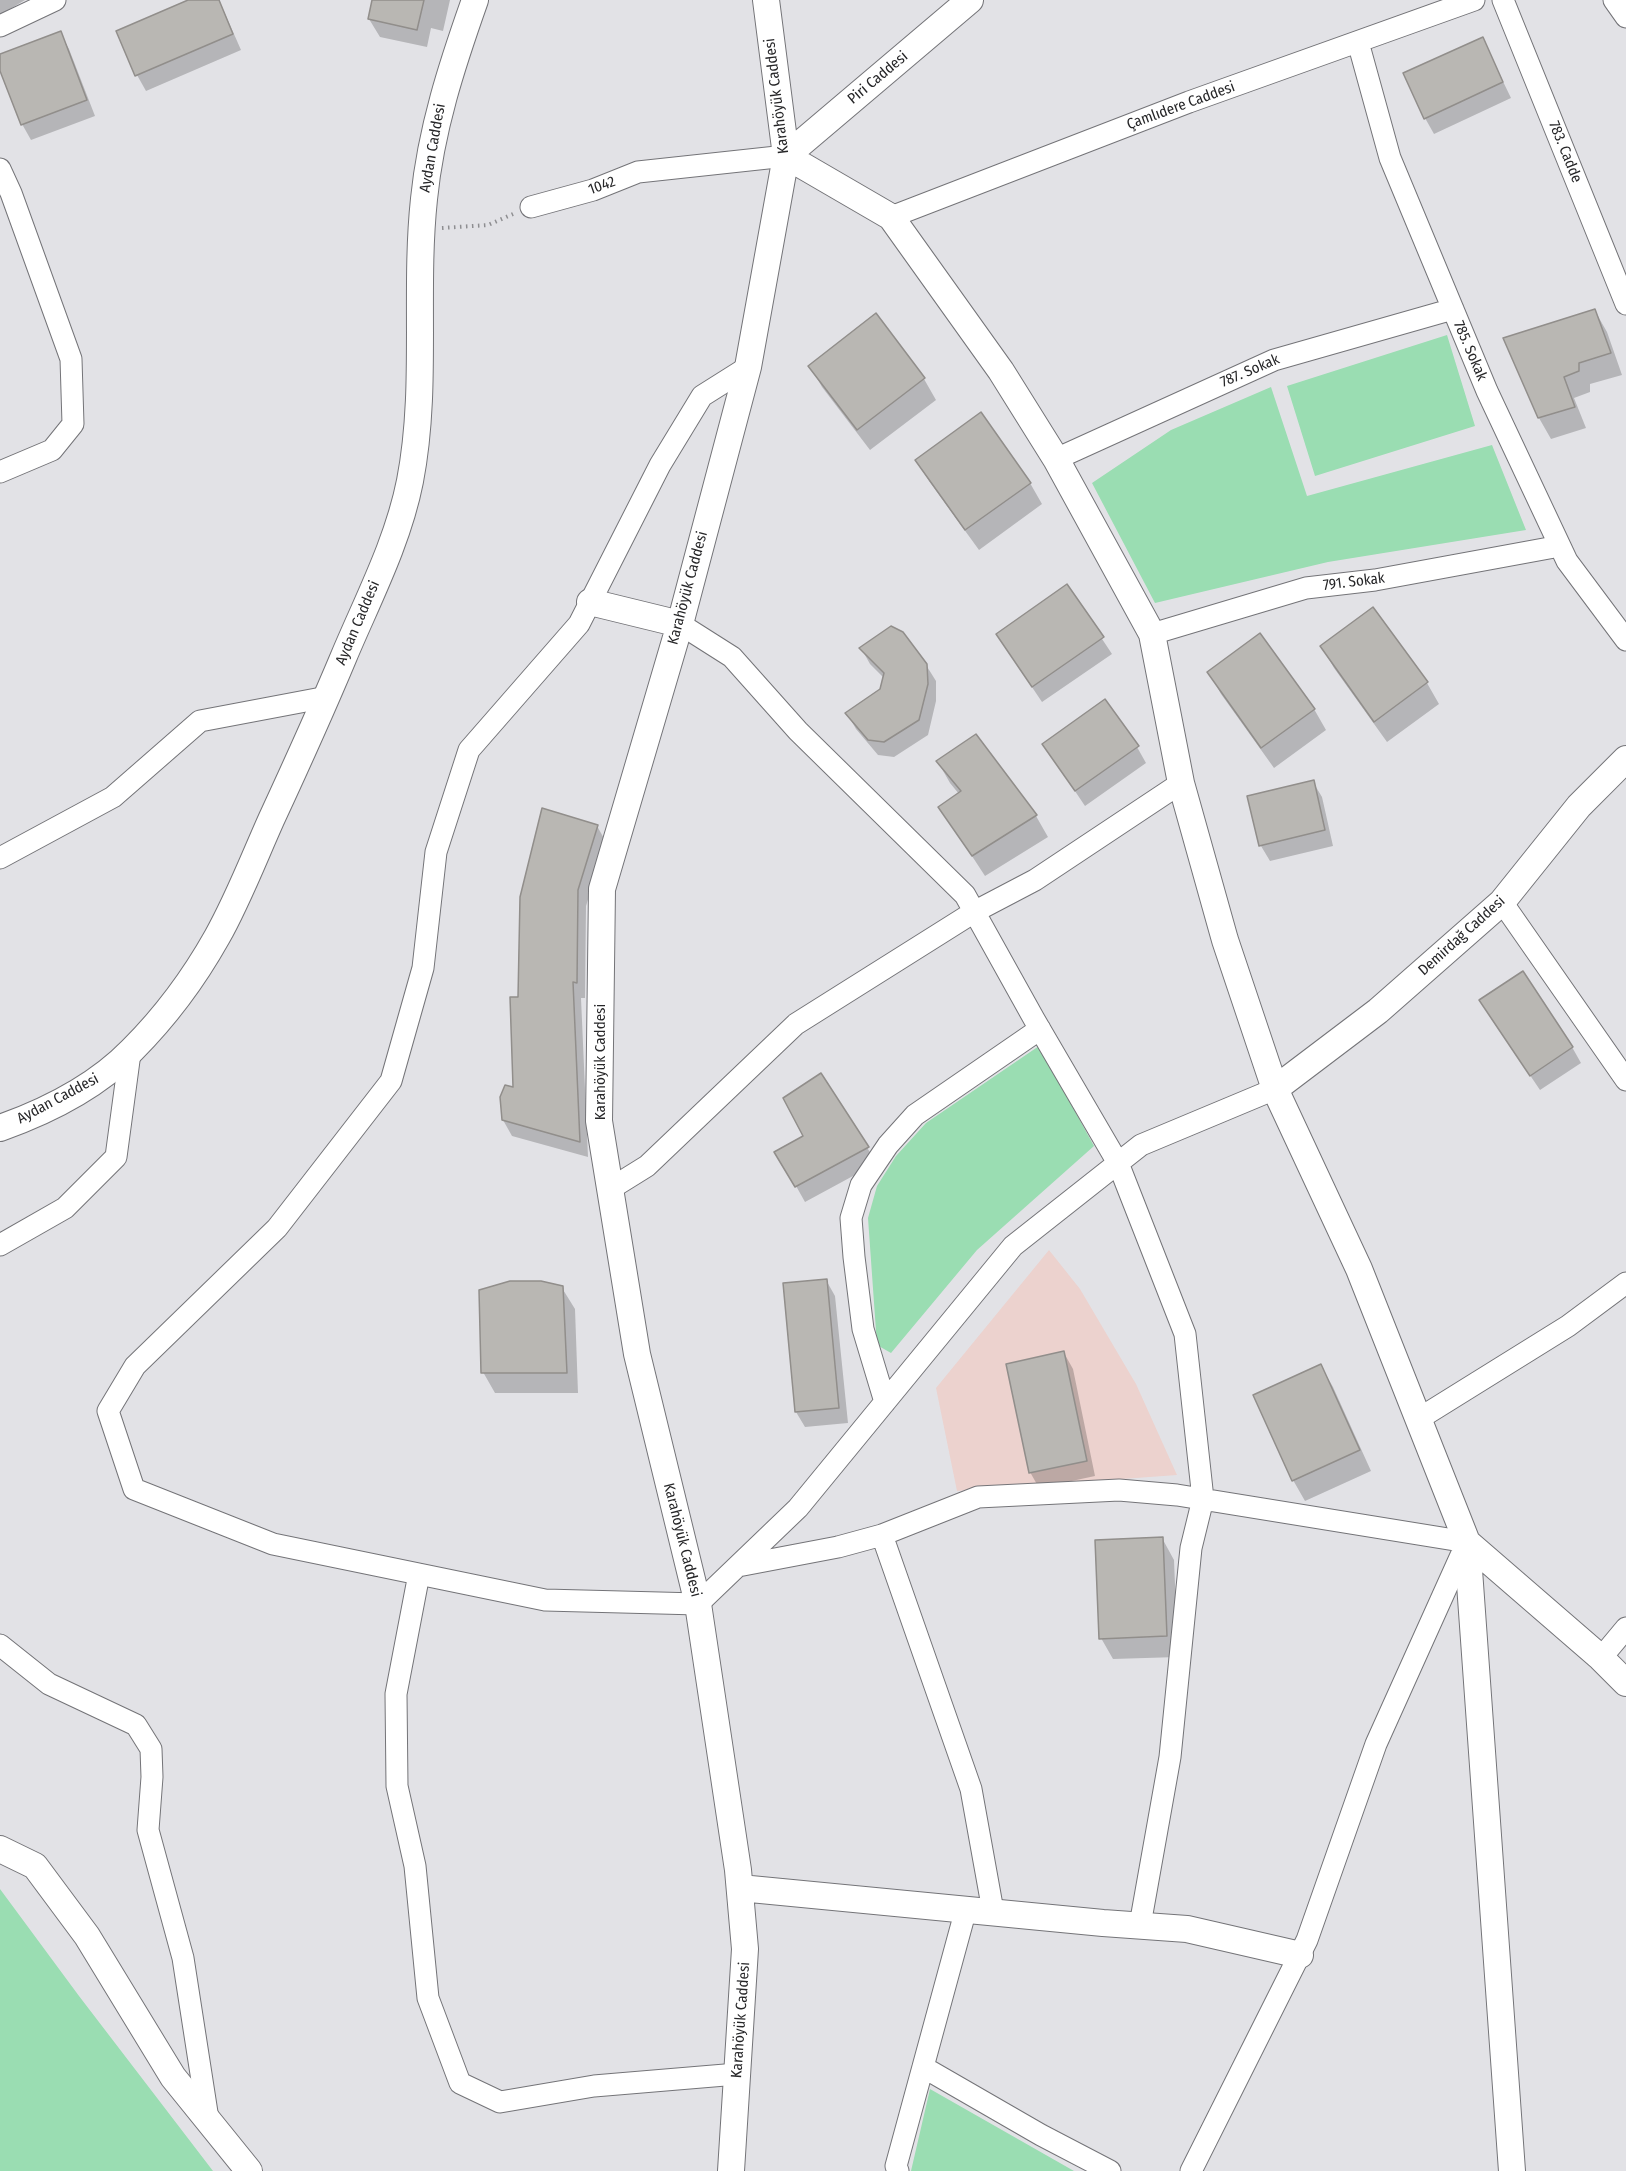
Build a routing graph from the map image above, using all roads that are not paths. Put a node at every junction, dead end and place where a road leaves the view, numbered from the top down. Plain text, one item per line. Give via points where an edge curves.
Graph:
1 (55, 0) edge
2 (475, 0) edge
3 (766, 0) edge
4 (970, 0) edge
5 (1474, 0) edge
6 (1503, 0) edge
7 (1614, 0) edge
8 (1626, 17) edge
9 (0, 26) edge
10 (1358, 42) junction
11 (786, 156) junction
12 (0, 169) edge
13 (5, 195) edge
14 (531, 207) road end
15 (891, 218) junction
16 (1626, 304) edge
17 (1453, 309) junction
18 (748, 367) junction
19 (1056, 459) junction
20 (0, 472) edge
21 (1560, 546) junction
22 (590, 602) junction
23 (680, 624) junction
24 (1152, 634) junction
25 (1626, 640) edge
26 (327, 697) junction
27 (1626, 759) edge
28 (1181, 783) junction
29 (0, 858) edge
30 (1502, 902) junction
31 (974, 912) junction
32 (1040, 1029) junction
33 (130, 1053) junction
34 (1626, 1080) edge
35 (1275, 1089) junction
36 (0, 1128) edge
37 (1118, 1163) junction
38 (610, 1189) junction
39 (0, 1245) edge
40 (1626, 1283) edge
41 (885, 1402) junction
42 (1420, 1418) junction
43 (1203, 1499) junction
44 (882, 1535) junction
45 (1467, 1542) junction
46 (738, 1566) junction
47 (419, 1574) junction
48 (698, 1604) junction
49 (1626, 1628) edge
50 (0, 1645) edge
51 (1600, 1658) junction
52 (1626, 1683) edge
53 (0, 1849) edge
54 (740, 1888) junction
55 (966, 1909) junction
56 (993, 1911) junction
57 (1140, 1925) junction
58 (1300, 1955) junction
59 (923, 2067) junction
60 (737, 2074) junction
61 (208, 2119) junction
62 (249, 2171) edge
63 (731, 2171) edge
64 (898, 2171) edge
65 (1110, 2171) edge
66 (1191, 2171) edge
67 (1512, 2171) edge

1 - 9 street
2 - 26 street, Aydan Caddesi via 442,98 424,198 420,399 409,484 395,535
3 - 11 street, Karahöyük Caddesi
4 - 11 street, Piri Caddesi
5 - 10 street, Çamlıdere Caddesi
6 - 16 street, 783. Cadde
7 - 8 street
10 - 15 street, Çamlıdere Caddesi via 1189,102
10 - 17 street, 785. Sokak via 1390,158
11 - 14 street, 1042 via 638,172 593,190
11 - 15 street
11 - 18 street, Karahöyük Caddesi
12 - 13 street
13 - 20 street via 71,359 73,424 52,450
15 - 19 street via 1001,371
17 - 19 street, 787. Sokak via 1274,360
17 - 21 street, 785. Sokak
18 - 22 street via 702,396 660,465
18 - 23 street, Karahöyük Caddesi
19 - 24 street
21 - 24 street, 791. Sokak via 1375,580 1306,588
21 - 25 street, 785. Sokak
22 - 23 street
22 - 47 street via 579,624 469,750 436,852 423,968 391,1081 277,1228 135,1366 108,1411 134,1489 273,1544
23 - 31 street via 732,657 798,731 965,895
23 - 38 street, Karahöyük Caddesi via 602,889 600,1121
24 - 28 street
26 - 29 street via 200,721 113,797
26 - 33 street, Aydan Caddesi via 218,936 174,1002
27 - 30 street, Demirdağ Caddesi via 1579,806
28 - 31 street via 1035,880
28 - 35 street via 1225,940
30 - 34 street
30 - 35 street, Demirdağ Caddesi via 1378,1011
31 - 32 street
31 - 38 street via 796,1024 647,1166
32 - 37 street
32 - 41 street via 915,1114 861,1185 851,1218 854,1257 863,1329
33 - 36 street, Aydan Caddesi via 95,1083
33 - 39 street via 116,1157 65,1208
35 - 37 street via 1141,1145
35 - 42 street via 1359,1269
37 - 41 street via 1013,1246
37 - 43 street via 1185,1334
38 - 48 street, Karahöyük Caddesi via 637,1354
40 - 42 street via 1568,1326
41 - 46 street via 798,1508
42 - 45 street
43 - 44 street via 1119,1490 978,1497
43 - 45 street
43 - 57 street via 1191,1548 1170,1757
44 - 46 street
44 - 56 street via 971,1789
45 - 51 street
45 - 58 street via 1376,1744
45 - 67 street
46 - 48 street
47 - 48 street via 545,1600
47 - 60 street via 396,1694 398,1786 415,1866 428,1998 460,2083 500,2102 594,2086
48 - 54 street, Karahöyük Caddesi
49 - 51 street
50 - 61 street via 50,1684 136,1725 151,1749 148,1830 183,1958
51 - 52 street
53 - 61 street via 35,1866 87,1936 173,2077
54 - 55 street
54 - 60 street, Karahöyük Caddesi via 745,1949
55 - 56 street
55 - 59 street
56 - 57 street
57 - 58 street via 1187,1929
58 - 66 street
59 - 64 street
59 - 65 street
60 - 63 street, Karahöyük Caddesi
61 - 62 street

